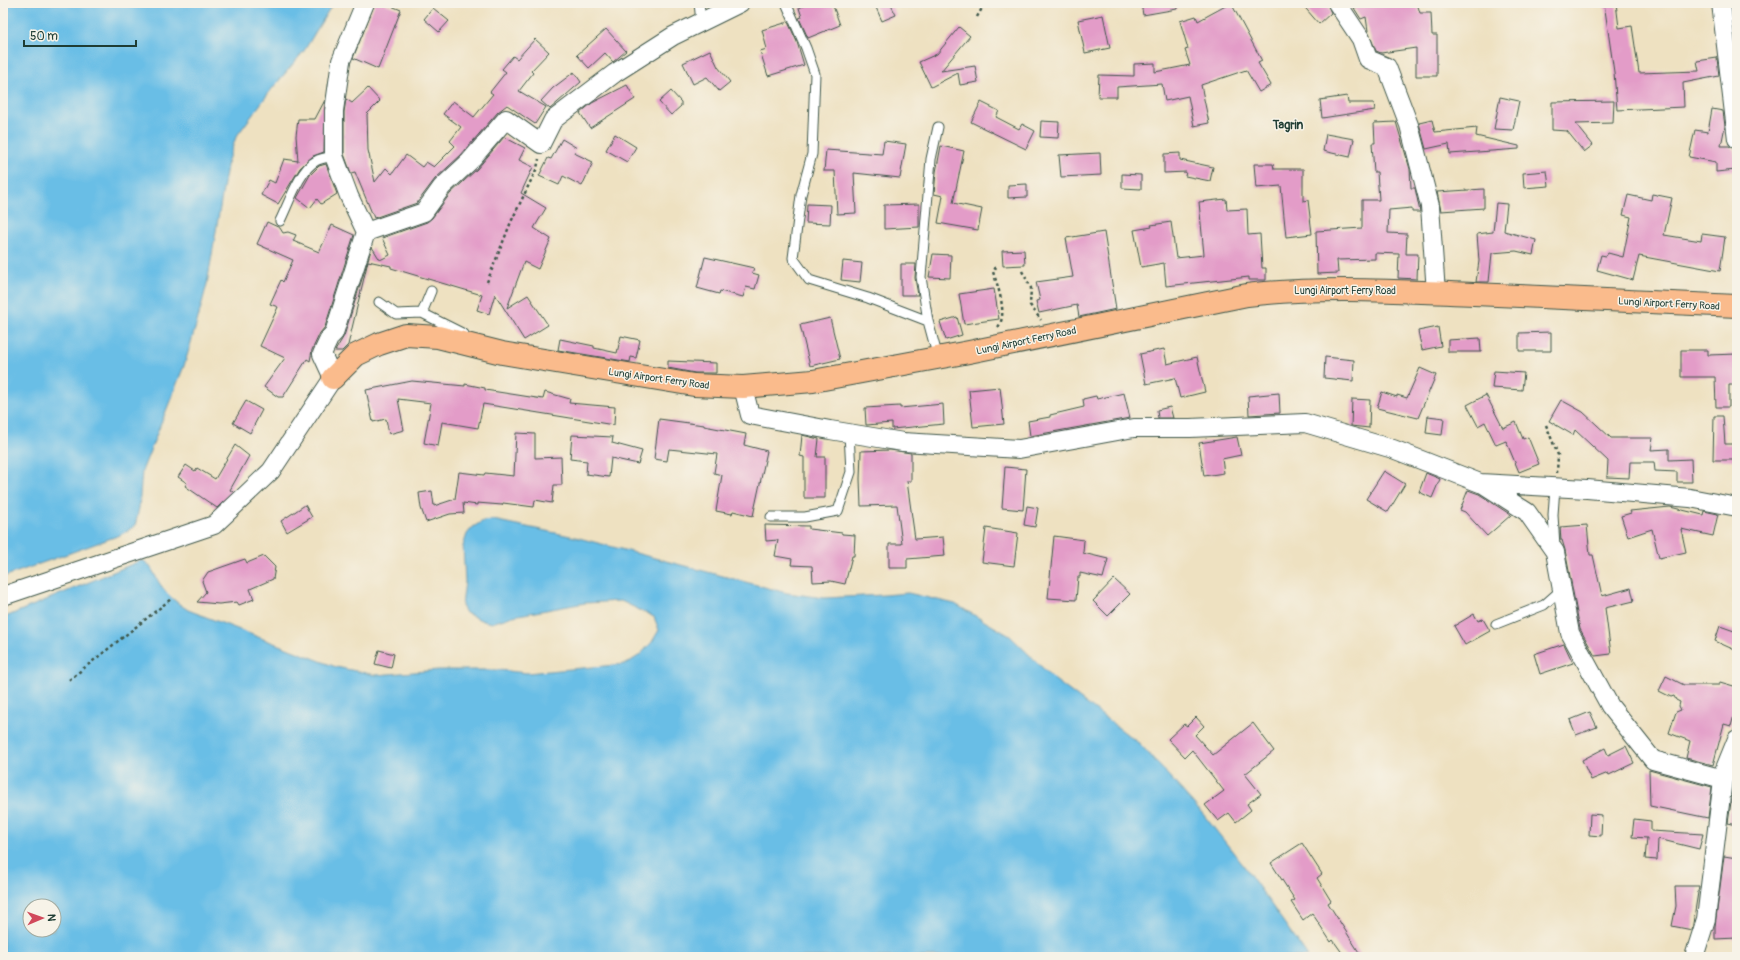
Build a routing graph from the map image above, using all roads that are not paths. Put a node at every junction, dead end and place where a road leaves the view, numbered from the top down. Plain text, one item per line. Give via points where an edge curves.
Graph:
1 (365, 3) edge
2 (699, 3) edge
3 (740, 3) edge
4 (786, 3) edge
5 (1337, 3) edge
6 (1721, 3) edge
7 (701, 22) junction
8 (938, 127) dead end
9 (1737, 139) edge
10 (334, 156) junction
11 (280, 221) dead end
12 (366, 232) junction
13 (431, 291) dead end
14 (1436, 292) junction
15 (379, 302) dead end
16 (1737, 306) edge
17 (422, 313) junction
18 (928, 321) junction
19 (502, 353) junction
20 (938, 358) junction
21 (333, 378) junction
22 (743, 387) junction
23 (849, 433) junction
24 (1481, 483) junction
25 (1556, 487) junction
26 (1737, 507) edge
27 (771, 517) dead end
28 (1555, 552) junction
29 (1562, 589) junction
30 (3, 596) edge
31 (1496, 624) dead end
32 (1737, 739) edge
33 (1723, 779) junction
34 (1694, 957) edge

1 - 10 street via 341,61 334,111
2 - 7 lane
3 - 7 street
4 - 18 lane via 815,74 812,154 801,195 793,258 809,280 868,298
5 - 14 street via 1361,39 1368,59 1387,67 1409,125 1430,206
6 - 9 street
7 - 12 street via 673,36 615,73 552,120 541,144 506,119 469,162 442,187 424,212
8 - 18 lane via 931,159 921,277
10 - 11 lane via 314,162 307,170
10 - 12 street
12 - 21 street via 334,333 322,354
13 - 17 lane
14 - 16 main road, Lungi Airport Ferry Road
14 - 20 main road, Lungi Airport Ferry Road via 1328,289 1286,290 1247,295
15 - 17 lane via 396,314
17 - 19 lane via 454,330 492,345
18 - 20 lane
19 - 21 main road, Lungi Airport Ferry Road via 438,337 406,335 356,355
19 - 22 main road, Lungi Airport Ferry Road via 694,385
20 - 22 main road, Lungi Airport Ferry Road via 813,381
21 - 30 street via 271,471 214,525
22 - 23 street via 750,415
23 - 24 street via 903,442 1019,449 1134,428 1305,423 1393,449
23 - 27 lane via 850,472 838,511 805,517
24 - 25 street
24 - 28 street via 1527,512
25 - 26 street via 1690,498
25 - 28 lane via 1553,514
28 - 29 street
29 - 31 lane via 1544,606
29 - 33 street via 1570,633 1610,706 1653,760
32 - 33 street
33 - 34 street via 1706,919

